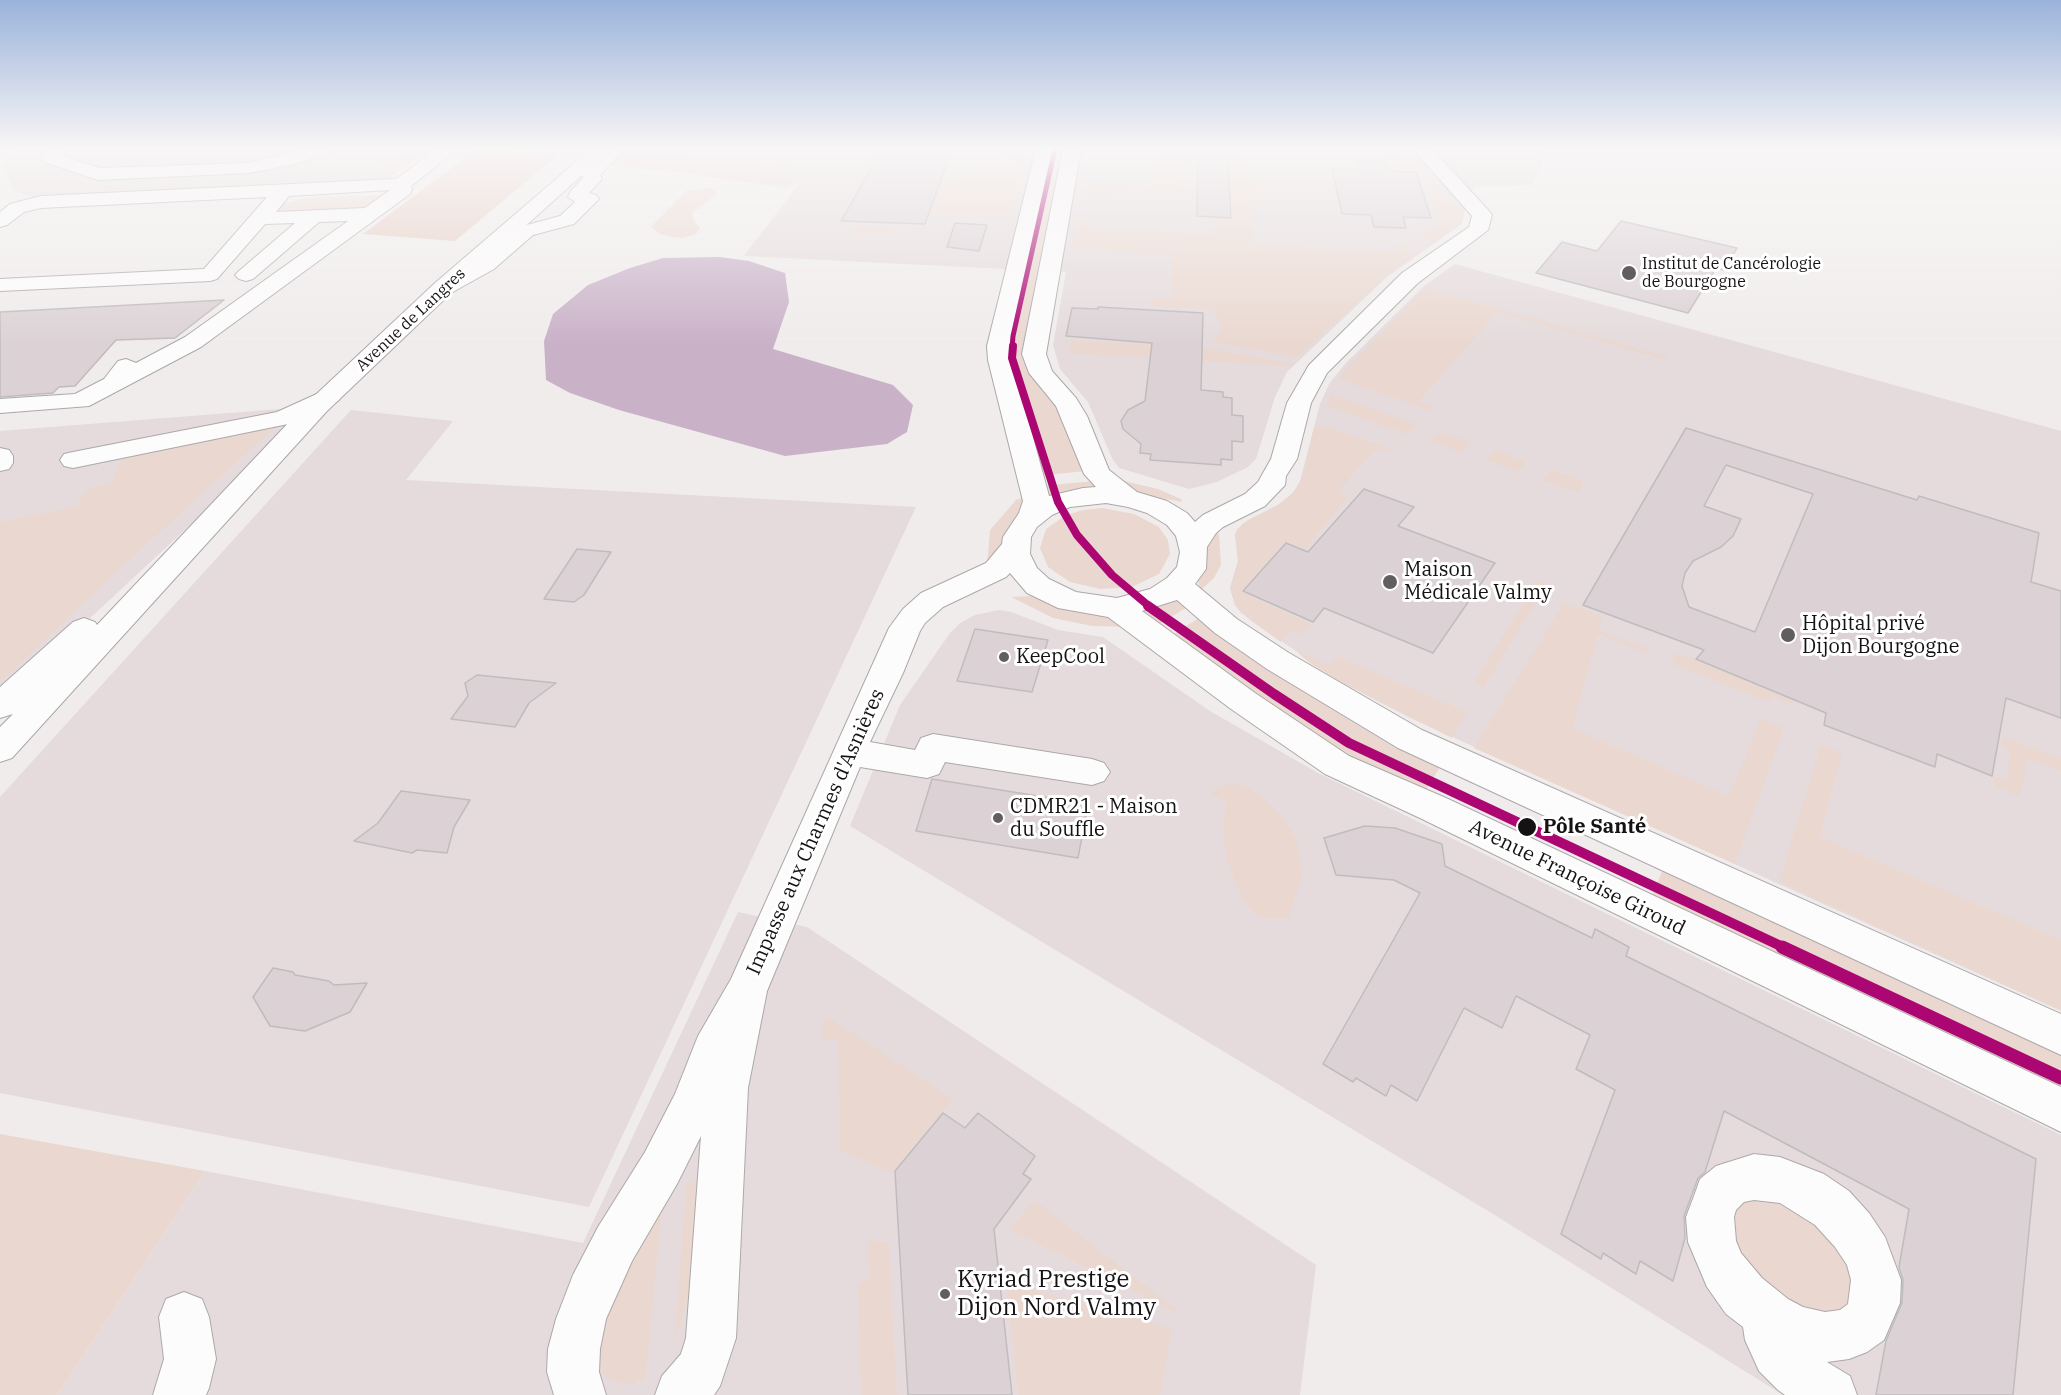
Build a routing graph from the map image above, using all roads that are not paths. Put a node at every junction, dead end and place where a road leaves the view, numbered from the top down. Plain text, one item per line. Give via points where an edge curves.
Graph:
1 (263, 214) edge
2 (366, 214) edge
3 (369, 214) edge
4 (528, 214) edge
5 (573, 214) edge
6 (1030, 214) edge
7 (1060, 214) edge
8 (1481, 214) edge
9 (314, 216) junction
10 (260, 218) junction
11 (246, 275) dead end
12 (0, 285) edge
13 (443, 288) junction
14 (142, 347) dead end
15 (112, 384) junction
16 (330, 395) junction
17 (0, 406) edge
18 (0, 456) edge
19 (73, 460) dead end
20 (0, 463) edge
21 (254, 474) junction
22 (1273, 476) junction
23 (1137, 500) junction
24 (1032, 518) junction
25 (1016, 546) junction
26 (1193, 547) junction
27 (1178, 585) junction
28 (1043, 589) junction
29 (1117, 608) junction
30 (887, 674) junction
31 (0, 706) edge
32 (0, 748) edge
33 (849, 752) junction
34 (1092, 772) dead end
35 (746, 991) junction
36 (2061, 1035) edge
37 (2061, 1110) edge
38 (184, 1317) dead end
39 (1770, 1317) dead end
40 (179, 1395) edge
41 (580, 1395) edge
42 (681, 1395) edge
43 (1831, 1395) edge

1 - 10 street
2 - 9 street
3 - 15 street via 193,342
4 - 13 street, Avenue de Langres
5 - 13 street via 567,220 526,231 487,265
6 - 24 street via 999,346 1037,501
7 - 23 street via 1034,354 1041,373 1074,416 1096,474 1114,490
8 - 22 street via 1481,224 1470,236 1410,278 1317,370 1304,391 1284,459
9 - 10 street
9 - 11 street
10 - 12 street via 210,275
13 - 16 street, Avenue de Langres
14 - 15 street
15 - 17 street via 80,401
16 - 19 street via 284,418
16 - 21 street, Avenue de Langres
18 - 20 street
21 - 31 street, Avenue de Langres
21 - 32 street, Avenue de Langres
22 - 23 street via 1189,506
22 - 26 street via 1266,492 1213,521
23 - 24 street via 1083,496 1042,509
23 - 26 street via 1177,519 1190,535
24 - 25 street via 1017,537
25 - 28 street, Avenue Françoise Giroud via 1024,572
25 - 30 street, Impasse aux Charmes d'Asnières via 996,570 940,595 914,616 905,628
26 - 27 street via 1191,569
27 - 29 street, Avenue Françoise Giroud via 1161,596
27 - 36 street via 1226,626 1278,661 1410,739
28 - 29 street, Avenue Françoise Giroud via 1069,601
28 - 30 street, Impasse aux Charmes d'Asnières via 995,592 955,607 934,623
29 - 37 street, Avenue Françoise Giroud via 1337,765
30 - 33 street, Impasse aux Charmes d'Asnières
33 - 34 street via 927,765 933,747
33 - 35 street, Impasse aux Charmes d'Asnières
35 - 41 street, Impasse aux Charmes d'Asnières via 713,1050 693,1104 661,1168 615,1244 591,1293 574,1349 573,1372
35 - 42 street, Impasse aux Charmes d'Asnières via 726,1088 711,1338 702,1368
38 - 40 street via 190,1359
39 - 43 street via 1770,1340 1777,1353 1796,1372

